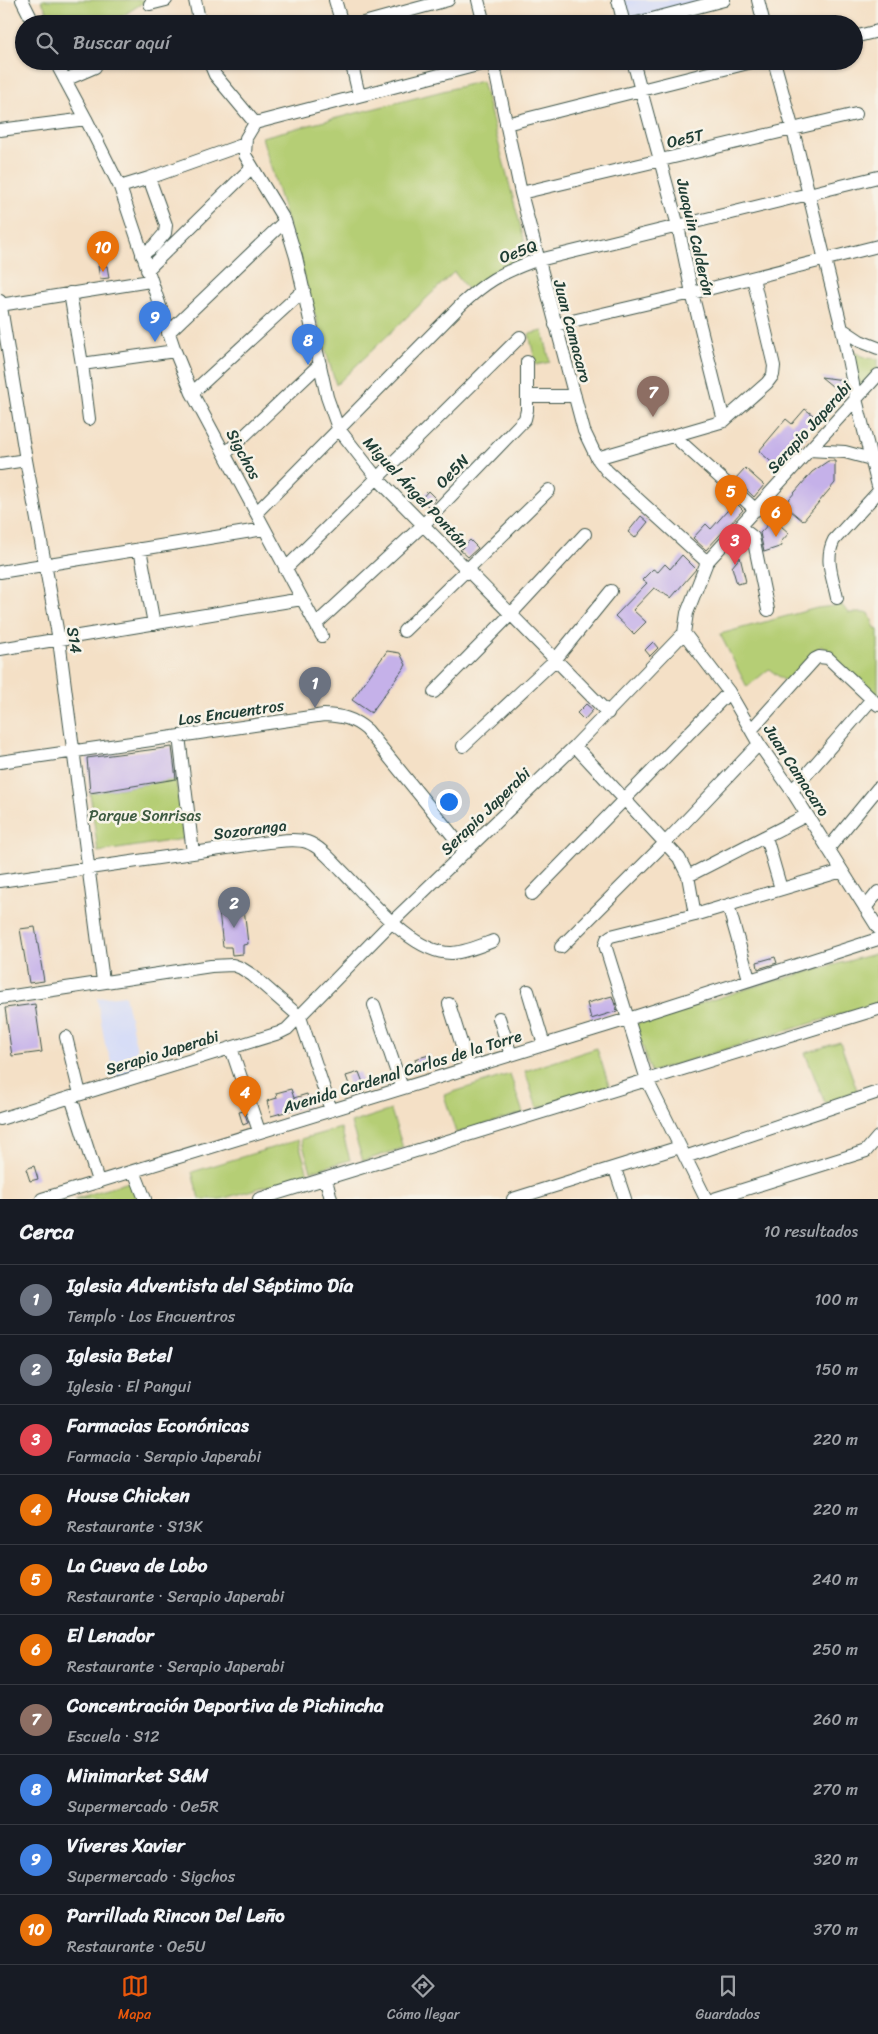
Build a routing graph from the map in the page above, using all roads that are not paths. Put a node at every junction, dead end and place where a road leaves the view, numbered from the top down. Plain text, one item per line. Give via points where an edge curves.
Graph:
1 (22, 0) edge
2 (166, 0) edge
3 (194, 0) edge
4 (335, 0) edge
5 (448, 0) edge
6 (478, 0) edge
7 (618, 0) edge
8 (724, 0) edge
9 (758, 0) edge
10 (150, 4) dead end
11 (30, 15) edge
12 (198, 15) edge
13 (339, 15) edge
14 (393, 15) edge
15 (482, 15) edge
16 (622, 15) edge
17 (667, 15) edge
18 (762, 15) edge
19 (878, 31) edge
20 (863, 35) edge
21 (59, 70) edge
22 (88, 70) edge
23 (213, 70) edge
24 (353, 70) edge
25 (458, 70) edge
26 (495, 70) edge
27 (635, 70) edge
28 (719, 70) edge
29 (776, 70) edge
30 (65, 80) junction
31 (640, 89) junction
32 (359, 95) junction
33 (856, 114) dead end
34 (86, 119) junction
35 (255, 123) junction
36 (506, 124) junction
37 (0, 130) edge
38 (793, 130) junction
39 (245, 144) junction
40 (661, 160) junction
41 (251, 168) junction
42 (878, 177) edge
43 (149, 178) junction
44 (120, 188) junction
45 (521, 194) junction
46 (808, 194) junction
47 (285, 221) junction
48 (678, 226) junction
49 (878, 246) edge
50 (142, 255) junction
51 (538, 260) junction
52 (824, 260) junction
53 (149, 275) junction
54 (753, 278) junction
55 (304, 290) junction
56 (70, 293) junction
57 (692, 293) junction
58 (0, 304) edge
59 (555, 325) junction
60 (842, 329) junction
61 (168, 333) junction
62 (520, 337) dead end
63 (878, 348) edge
64 (175, 351) junction
65 (526, 362) dead end
66 (82, 364) junction
67 (320, 364) junction
68 (878, 375) edge
69 (192, 393) junction
70 (527, 396) junction
71 (575, 396) junction
72 (856, 399) junction
73 (89, 419) dead end
74 (724, 420) junction
75 (338, 428) junction
76 (674, 436) junction
77 (809, 450) junction
78 (873, 451) edge
79 (225, 454) junction
80 (597, 458) junction
81 (26, 460) junction
82 (0, 464) edge
83 (377, 478) junction
84 (878, 486) edge
85 (549, 490) dead end
86 (878, 492) edge
87 (756, 510) junction
88 (256, 513) junction
89 (424, 525) junction
90 (740, 527) junction
91 (264, 530) junction
92 (586, 534) dead end
93 (140, 549) junction
94 (707, 562) junction
95 (45, 565) junction
96 (285, 569) junction
97 (467, 570) junction
98 (0, 572) edge
99 (611, 591) dead end
100 (837, 598) dead end
101 (302, 599) junction
102 (768, 610) dead end
103 (510, 615) junction
104 (154, 624) junction
105 (316, 624) junction
106 (404, 631) dead end
107 (684, 633) junction
108 (322, 636) dead end
109 (59, 640) junction
110 (0, 649) edge
111 (554, 660) junction
112 (434, 692) dead end
113 (729, 692) junction
114 (875, 702) edge
115 (608, 713) junction
116 (751, 730) junction
117 (180, 736) junction
118 (759, 744) junction
119 (463, 746) dead end
120 (575, 746) junction
121 (73, 750) junction
122 (0, 762) edge
123 (878, 788) edge
124 (792, 791) junction
125 (625, 797) junction
126 (807, 815) junction
127 (766, 837) junction
128 (666, 842) junction
129 (828, 849) junction
130 (466, 852) junction
131 (193, 853) junction
132 (89, 869) junction
133 (842, 871) junction
134 (688, 876) junction
135 (0, 881) edge
136 (781, 889) junction
137 (878, 892) edge
138 (532, 894) dead end
139 (728, 905) junction
140 (865, 908) junction
141 (694, 915) junction
142 (393, 921) junction
143 (878, 928) edge
144 (878, 939) edge
145 (492, 942) dead end
146 (561, 947) dead end
147 (749, 979) junction
148 (103, 981) junction
149 (528, 991) dead end
150 (0, 998) edge
151 (449, 1004) dead end
152 (374, 1005) dead end
153 (878, 1009) edge
154 (300, 1017) junction
155 (499, 1018) dead end
156 (628, 1019) junction
157 (66, 1037) dead end
158 (544, 1045) junction
159 (231, 1048) junction
160 (512, 1055) junction
161 (470, 1068) junction
162 (647, 1080) junction
163 (402, 1088) junction
164 (878, 1092) edge
165 (76, 1095) junction
166 (331, 1110) junction
167 (0, 1119) edge
168 (259, 1131) junction
169 (878, 1138) edge
170 (682, 1152) junction
171 (615, 1168) junction
172 (134, 1171) junction
173 (326, 1180) junction
174 (98, 1182) junction
175 (42, 1199) edge
176 (145, 1199) edge
177 (259, 1199) edge
178 (331, 1199) edge
179 (513, 1199) edge
180 (625, 1199) edge
181 (706, 1199) edge
182 (714, 1199) edge

1 - 11 street
2 - 10 street
3 - 12 street
4 - 13 street
5 - 14 street
6 - 15 street
7 - 16 street
8 - 17 street
9 - 18 street
19 - 20 street
21 - 30 street, Sigchos
22 - 30 street
23 - 35 street
24 - 32 street
25 - 32 street
26 - 36 street, Juan Camacaro
27 - 31 street, Juaquin Calderón
28 - 31 street
29 - 38 street
30 - 34 street, Sigchos
31 - 36 street
31 - 40 street, Juaquin Calderón
32 - 35 street
33 - 38 street, Oe5T
34 - 37 street
34 - 44 street, Sigchos
35 - 39 street
36 - 45 street, Juan Camacaro
38 - 40 street, Oe5T
38 - 46 street
39 - 41 street, Miguel Ángel Pontón via 245,155
39 - 43 street
40 - 45 street, Oe5T
40 - 48 street, Juaquin Calderón
41 - 47 street, Miguel Ángel Pontón
41 - 53 street
42 - 46 street, Oe5Q
43 - 44 street
43 - 50 street via 166,233
44 - 50 street, Sigchos
45 - 51 street, Juan Camacaro
46 - 48 street, Oe5Q
46 - 52 street
47 - 55 street, Miguel Ángel Pontón
47 - 61 street
48 - 51 street, Oe5Q
48 - 57 street, Juaquin Calderón
49 - 52 street
50 - 53 street, Sigchos
51 - 59 street, Juan Camacaro
51 - 75 street, Oe5Q via 483,284
52 - 54 street
52 - 60 street
53 - 56 street
53 - 61 street, Sigchos
54 - 57 street
54 - 74 street via 774,366 767,383
55 - 67 street, Miguel Ángel Pontón
55 - 69 street
56 - 58 street
56 - 66 street
57 - 59 street
57 - 74 street, Juaquin Calderón
58 - 81 street, S14
59 - 71 street, Juan Camacaro
60 - 63 street
60 - 72 street
61 - 64 street, Sigchos
62 - 83 street
64 - 66 street
64 - 69 street, Sigchos
65 - 70 street, Oe5N
66 - 73 street
67 - 75 street, Miguel Ángel Pontón
67 - 79 street
68 - 72 street, Serapio Japerabi
69 - 79 street, Sigchos
70 - 71 street
70 - 89 street, Oe5N via 525,419
71 - 80 street, Juan Camacaro via 584,431
72 - 77 street, Serapio Japerabi
72 - 78 street
74 - 76 street
75 - 83 street, Miguel Ángel Pontón
75 - 88 street, Oe5Q
76 - 80 street
76 - 87 street
77 - 78 street
77 - 87 street, Serapio Japerabi
78 - 84 street
79 - 88 street, Sigchos
80 - 94 street, Juan Camacaro via 607,471
81 - 82 street
81 - 95 street, S14
83 - 89 street, Miguel Ángel Pontón
83 - 96 street
85 - 97 street
86 - 100 street via 830,548 828,558
87 - 90 street, Serapio Japerabi
88 - 91 street, Sigchos
89 - 97 street, Miguel Ángel Pontón
89 - 105 street, Oe5N
90 - 94 street, Serapio Japerabi
90 - 102 street via 752,537
91 - 93 street
91 - 96 street, Sigchos
92 - 103 street
93 - 95 street
93 - 104 street
94 - 107 street, Serapio Japerabi
95 - 98 street
95 - 109 street, S14
96 - 101 street, Sigchos
97 - 103 street, Miguel Ángel Pontón
97 - 106 street
99 - 111 street
101 - 104 street
101 - 105 street, Sigchos
103 - 111 street, Miguel Ángel Pontón
103 - 112 street
104 - 109 street
105 - 108 street, Sigchos
107 - 113 street, Juan Camacaro
107 - 115 street, Serapio Japerabi
109 - 110 street
109 - 121 street, S14
111 - 115 street, Miguel Ángel Pontón
111 - 119 street
113 - 116 street, Juan Camacaro
113 - 125 street
114 - 116 street via 828,658 820,657
114 - 124 street
115 - 120 street, Serapio Japerabi
116 - 118 street, Juan Camacaro
117 - 121 street, Los Encuentros
117 - 130 street, Los Encuentros via 324,715 344,716 357,721
117 - 131 street
118 - 124 street, Juan Camacaro
118 - 128 street
120 - 125 street
120 - 130 street, Serapio Japerabi
121 - 122 street, Los Encuentros
121 - 132 street, S14
123 - 129 street
124 - 126 street, Juan Camacaro
125 - 128 street
125 - 138 street
126 - 127 street
126 - 129 street, Juan Camacaro
127 - 134 street
127 - 136 street
128 - 134 street via 680,858
128 - 146 street
129 - 133 street, Juan Camacaro
130 - 142 street, Serapio Japerabi
131 - 132 street, Sozoranga
131 - 142 street, Sozoranga via 269,842 306,842 332,860
132 - 135 street, Sozoranga
132 - 148 street, S14
133 - 136 street
133 - 140 street, Juan Camacaro
134 - 141 street
136 - 139 street
137 - 140 street
139 - 141 street
139 - 147 street
140 - 143 street, Juan Camacaro
141 - 156 street via 607,939 605,944
142 - 145 street, Sozoranga via 419,944 434,950 451,953
142 - 154 street, Serapio Japerabi
144 - 147 street, Avenida Cardenal Carlos de la Torre
147 - 156 street, Avenida Cardenal Carlos de la Torre
148 - 150 street
148 - 154 street via 233,965 252,975
149 - 158 street
151 - 161 street
152 - 163 street
153 - 162 street
154 - 159 street, Serapio Japerabi via 279,1034
154 - 166 street
155 - 160 street
156 - 158 street, Avenida Cardenal Carlos de la Torre
156 - 162 street
157 - 165 street
158 - 160 street, Avenida Cardenal Carlos de la Torre
159 - 165 street, Serapio Japerabi
159 - 168 street
160 - 161 street, Avenida Cardenal Carlos de la Torre
161 - 163 street, Avenida Cardenal Carlos de la Torre
162 - 170 street
162 - 173 street
163 - 166 street, Avenida Cardenal Carlos de la Torre
164 - 170 street
165 - 167 street, Serapio Japerabi
165 - 174 street
166 - 168 street, Avenida Cardenal Carlos de la Torre
168 - 172 street, Avenida Cardenal Carlos de la Torre
169 - 182 street via 866,1151
170 - 171 street
170 - 181 street
171 - 179 street
171 - 180 street
172 - 174 street, Avenida Cardenal Carlos de la Torre
172 - 176 street
173 - 177 street
173 - 178 street
174 - 175 street, Avenida Cardenal Carlos de la Torre

